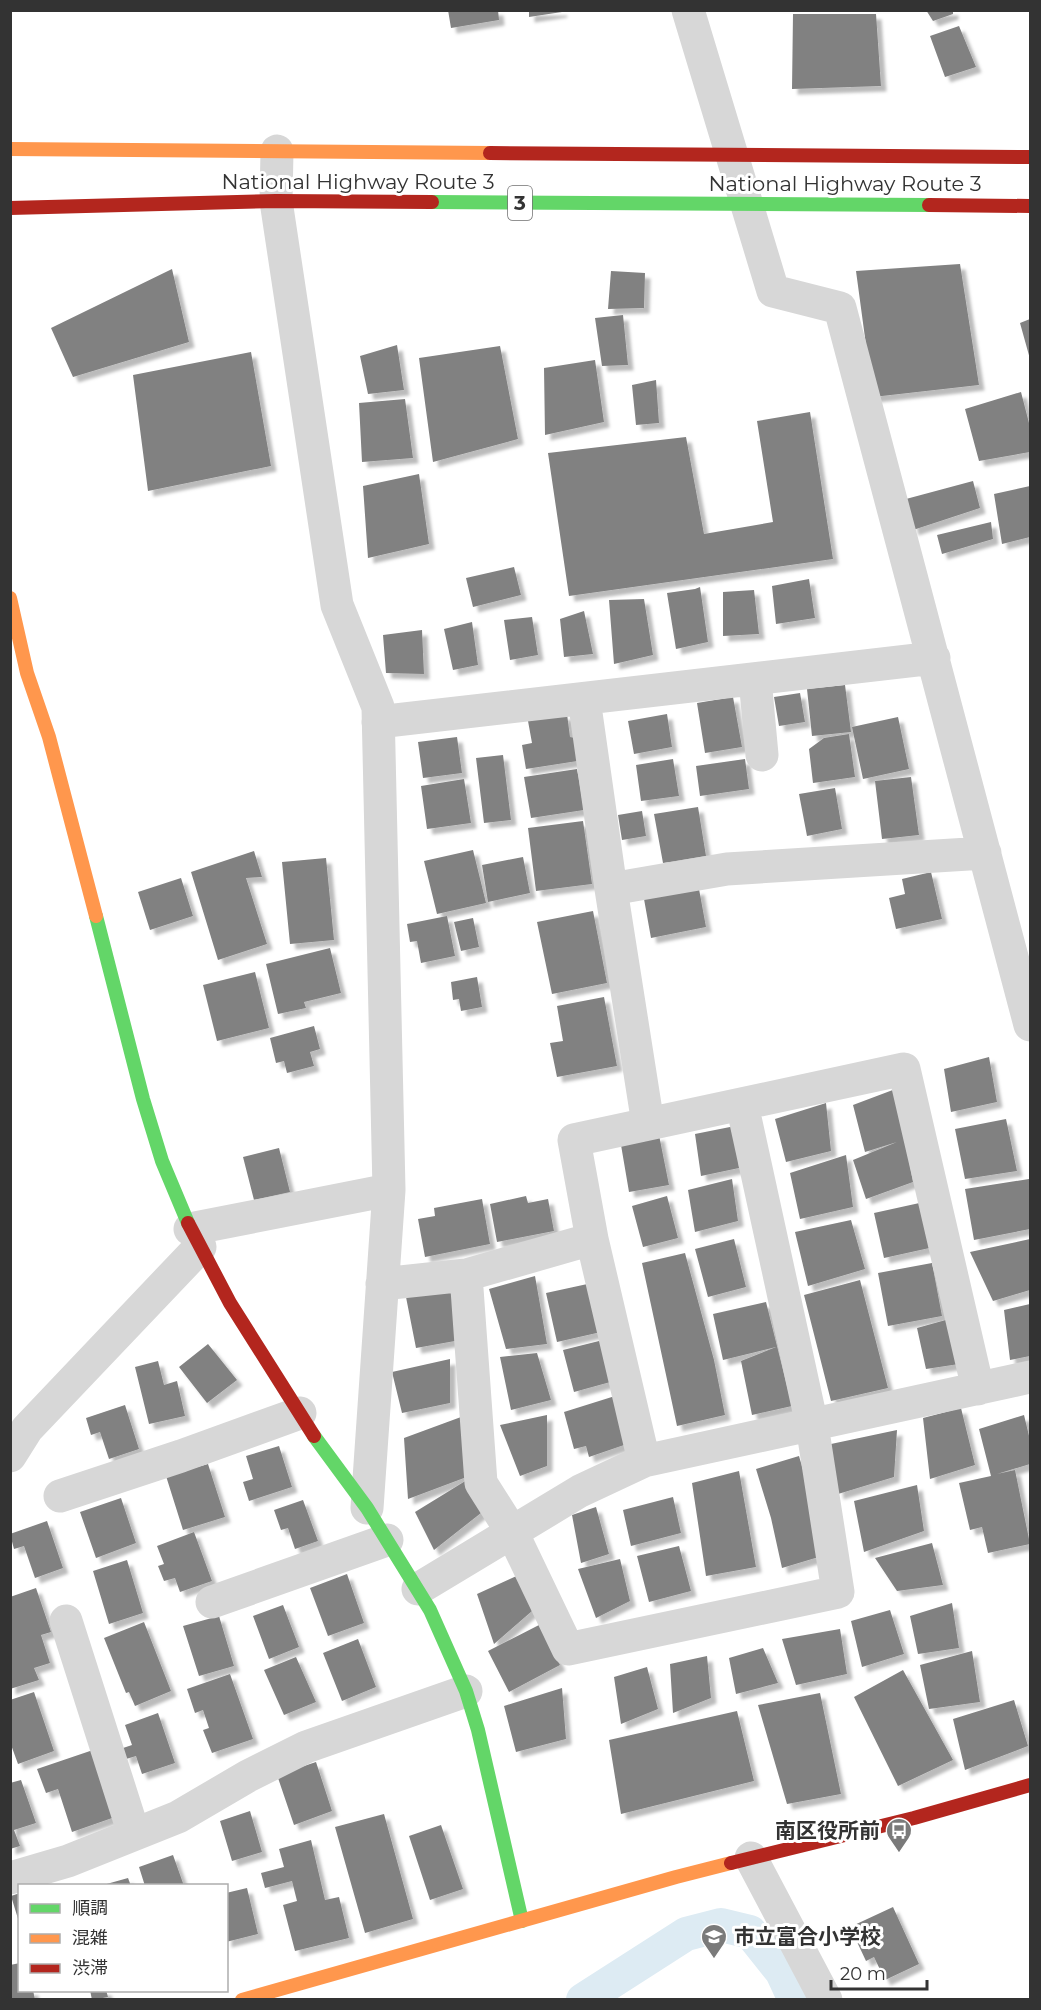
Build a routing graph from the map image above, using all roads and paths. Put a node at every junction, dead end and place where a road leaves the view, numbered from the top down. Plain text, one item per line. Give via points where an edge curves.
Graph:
1 (688, 10) edge
2 (10, 148) edge
3 (277, 151) junction
4 (731, 155) junction
5 (1030, 157) edge
6 (276, 201) junction
7 (746, 205) junction
8 (1030, 206) edge
9 (10, 208) edge
10 (10, 598) edge
11 (934, 658) junction
12 (27, 673) junction
13 (10, 678) edge
14 (755, 679) junction
15 (584, 699) junction
16 (378, 722) junction
17 (762, 755) dead end
18 (985, 853) junction
19 (611, 889) junction
20 (1030, 1025) edge
21 (742, 1104) junction
22 (648, 1125) junction
23 (389, 1190) junction
24 (195, 1238) junction
25 (592, 1239) junction
26 (466, 1275) junction
27 (382, 1284) junction
28 (1030, 1377) edge
29 (978, 1389) junction
30 (300, 1413) junction
31 (812, 1425) junction
32 (10, 1456) edge
33 (644, 1461) junction
34 (60, 1496) dead end
35 (367, 1508) junction
36 (512, 1532) junction
37 (387, 1540) junction
38 (418, 1588) junction
39 (212, 1602) dead end
40 (66, 1621) dead end
41 (466, 1690) junction
42 (1030, 1785) edge
43 (134, 1834) junction
44 (751, 1858) junction
45 (10, 1878) edge
46 (522, 1921) junction
47 (242, 2000) edge
48 (826, 2000) edge

1 - 4 street
2 - 3 main road, National Highway Route 3
3 - 4 main road, National Highway Route 3
3 - 6 street
4 - 5 main road, National Highway Route 3
4 - 7 street
6 - 7 main road, National Highway Route 3 / 3
6 - 9 main road, National Highway Route 3 / 3
6 - 16 street via 337,604 378,707
7 - 8 main road, National Highway Route 3 / 3
7 - 11 street via 774,291 840,308
10 - 12 main road
11 - 14 street
11 - 18 street
12 - 13 main road
12 - 24 main road via 49,738 143,1099 162,1161
14 - 15 street
14 - 17 street
15 - 16 street
15 - 19 street
16 - 23 street
18 - 19 street via 727,869
18 - 20 street
19 - 22 street
21 - 22 street
21 - 29 street via 904,1069
21 - 31 street
22 - 25 street via 574,1140
23 - 24 street
23 - 27 street
24 - 30 main road via 230,1303
24 - 32 street via 27,1429
25 - 26 street
25 - 33 street
26 - 27 street
26 - 36 street via 481,1483
27 - 35 street
28 - 29 street
29 - 31 street
30 - 34 street
30 - 35 main road
31 - 33 street
31 - 36 street via 838,1592 568,1649
33 - 36 street via 580,1491
35 - 37 main road
36 - 38 street
37 - 38 main road
37 - 39 street
38 - 41 main road
40 - 43 street
41 - 43 street via 306,1747 178,1816
41 - 46 main road
42 - 44 main road
43 - 45 street via 68,1861
44 - 46 main road
44 - 48 street
46 - 47 main road

